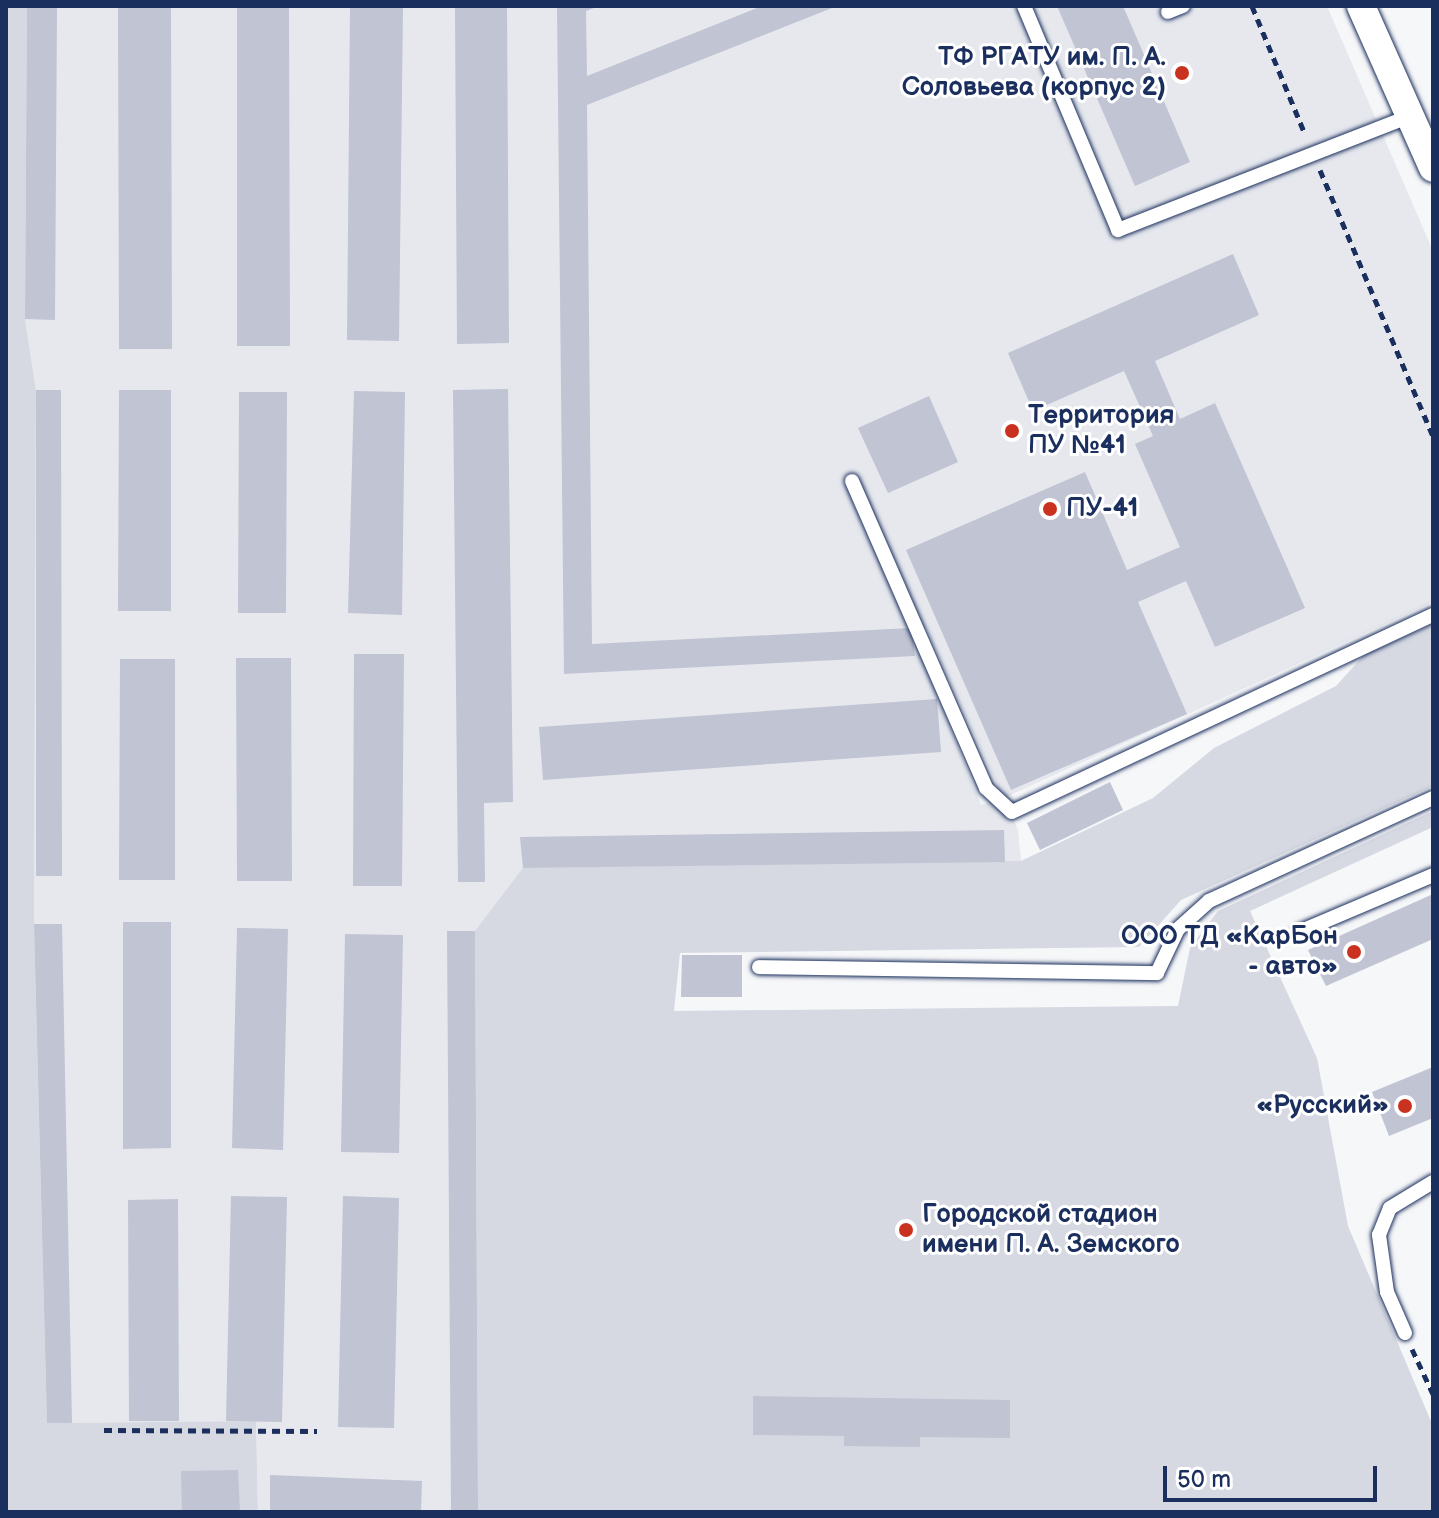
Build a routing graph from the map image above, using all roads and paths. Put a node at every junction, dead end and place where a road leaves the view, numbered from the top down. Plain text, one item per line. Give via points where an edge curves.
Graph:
1 (1024, 6) edge
2 (1183, 6) edge
3 (1252, 6) edge
4 (1361, 6) edge
5 (1168, 12) dead end
6 (1410, 116) junction
7 (1313, 154) junction
8 (1433, 168) edge
9 (1433, 436) edge
10 (852, 481) dead end
11 (1433, 615) edge
12 (1433, 798) edge
13 (1433, 875) edge
14 (1299, 932) dead end
15 (759, 967) dead end
16 (1433, 1182) edge
17 (1405, 1333) joint
18 (1433, 1394) edge
19 (104, 1430) dead end
20 (317, 1431) dead end

1 - 7 lane via 1118,230
2 - 5 lane
3 - 7 path
4 - 6 street
6 - 7 lane
6 - 8 street
7 - 9 path
10 - 11 lane via 986,788 1012,812
12 - 15 lane via 1209,901 1178,929 1157,973
13 - 14 lane
16 - 17 lane via 1390,1208 1379,1235 1387,1292
17 - 18 path
19 - 20 path

